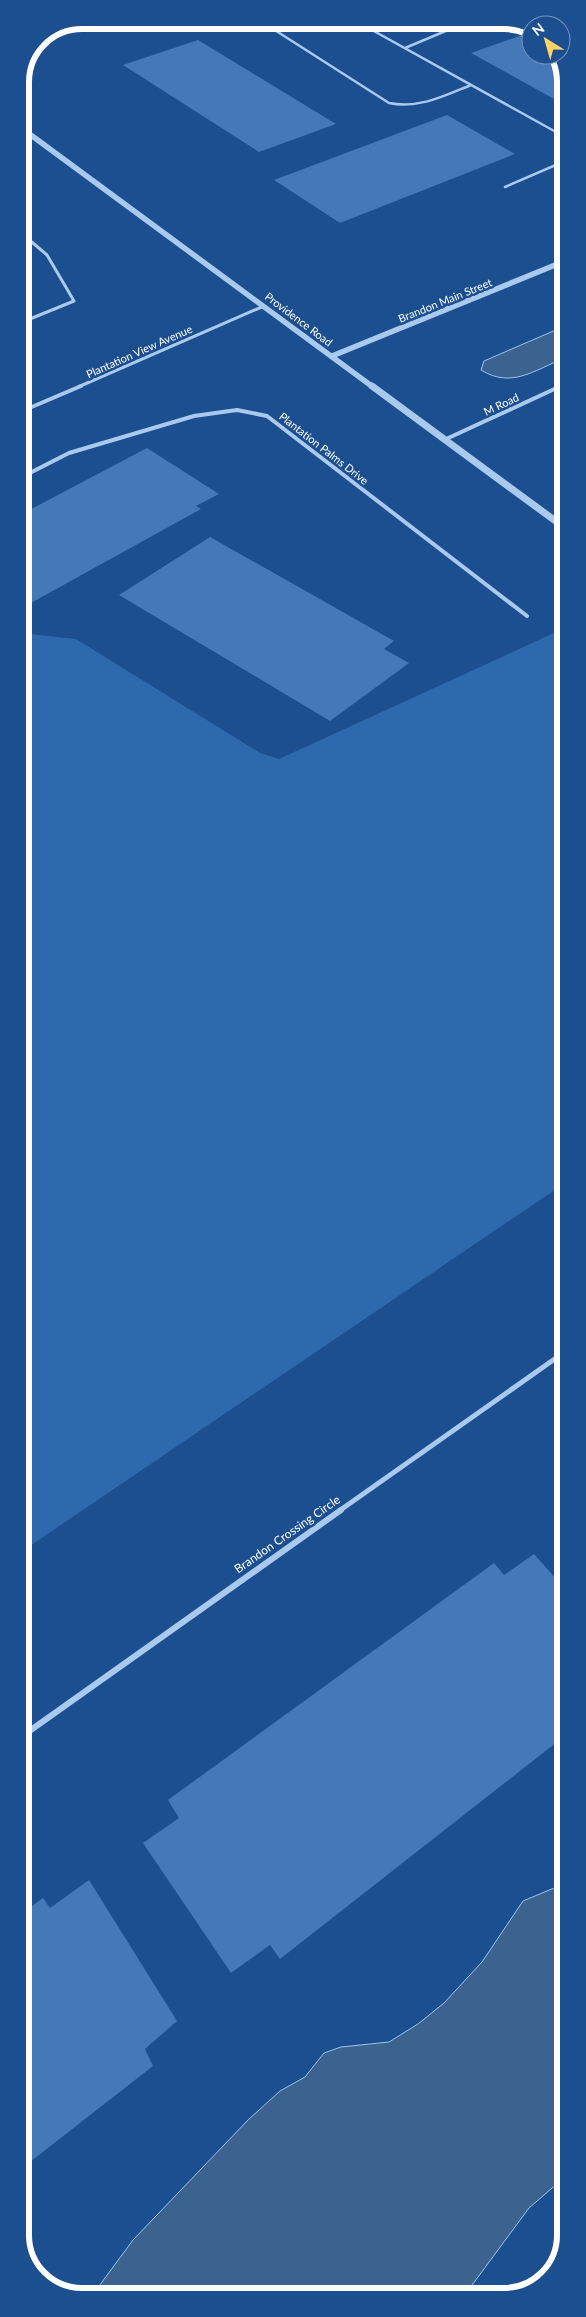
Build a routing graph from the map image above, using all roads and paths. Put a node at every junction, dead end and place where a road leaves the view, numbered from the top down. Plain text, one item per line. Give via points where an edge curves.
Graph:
1 (273, 29) edge
2 (370, 29) edge
3 (448, 29) edge
4 (405, 48) junction
5 (472, 85) junction
6 (557, 133) edge
7 (29, 134) edge
8 (557, 165) edge
9 (505, 187) dead end
10 (29, 240) edge
11 (557, 264) edge
12 (264, 306) junction
13 (29, 319) edge
14 (332, 356) junction
15 (557, 388) edge
16 (29, 408) edge
17 (444, 440) junction
18 (29, 473) edge
19 (557, 522) edge
20 (527, 616) dead end
21 (557, 1357) edge
22 (29, 1730) edge

1 - 5 lane via 389,103 402,107 419,105
2 - 4 lane
3 - 4 lane
4 - 5 lane
5 - 6 lane
7 - 12 street, Providence Road
8 - 9 lane
10 - 13 street via 47,255 74,301
11 - 14 street, Brandon Main Street
12 - 14 street, Providence Road
12 - 16 street, Plantation View Avenue
14 - 17 street, Providence Road
15 - 17 street, M Road
17 - 19 street, Providence Road
18 - 20 street, Plantation Palms Drive via 69,452 194,416 237,410 267,416
21 - 22 street, Brandon Crossing Circle

